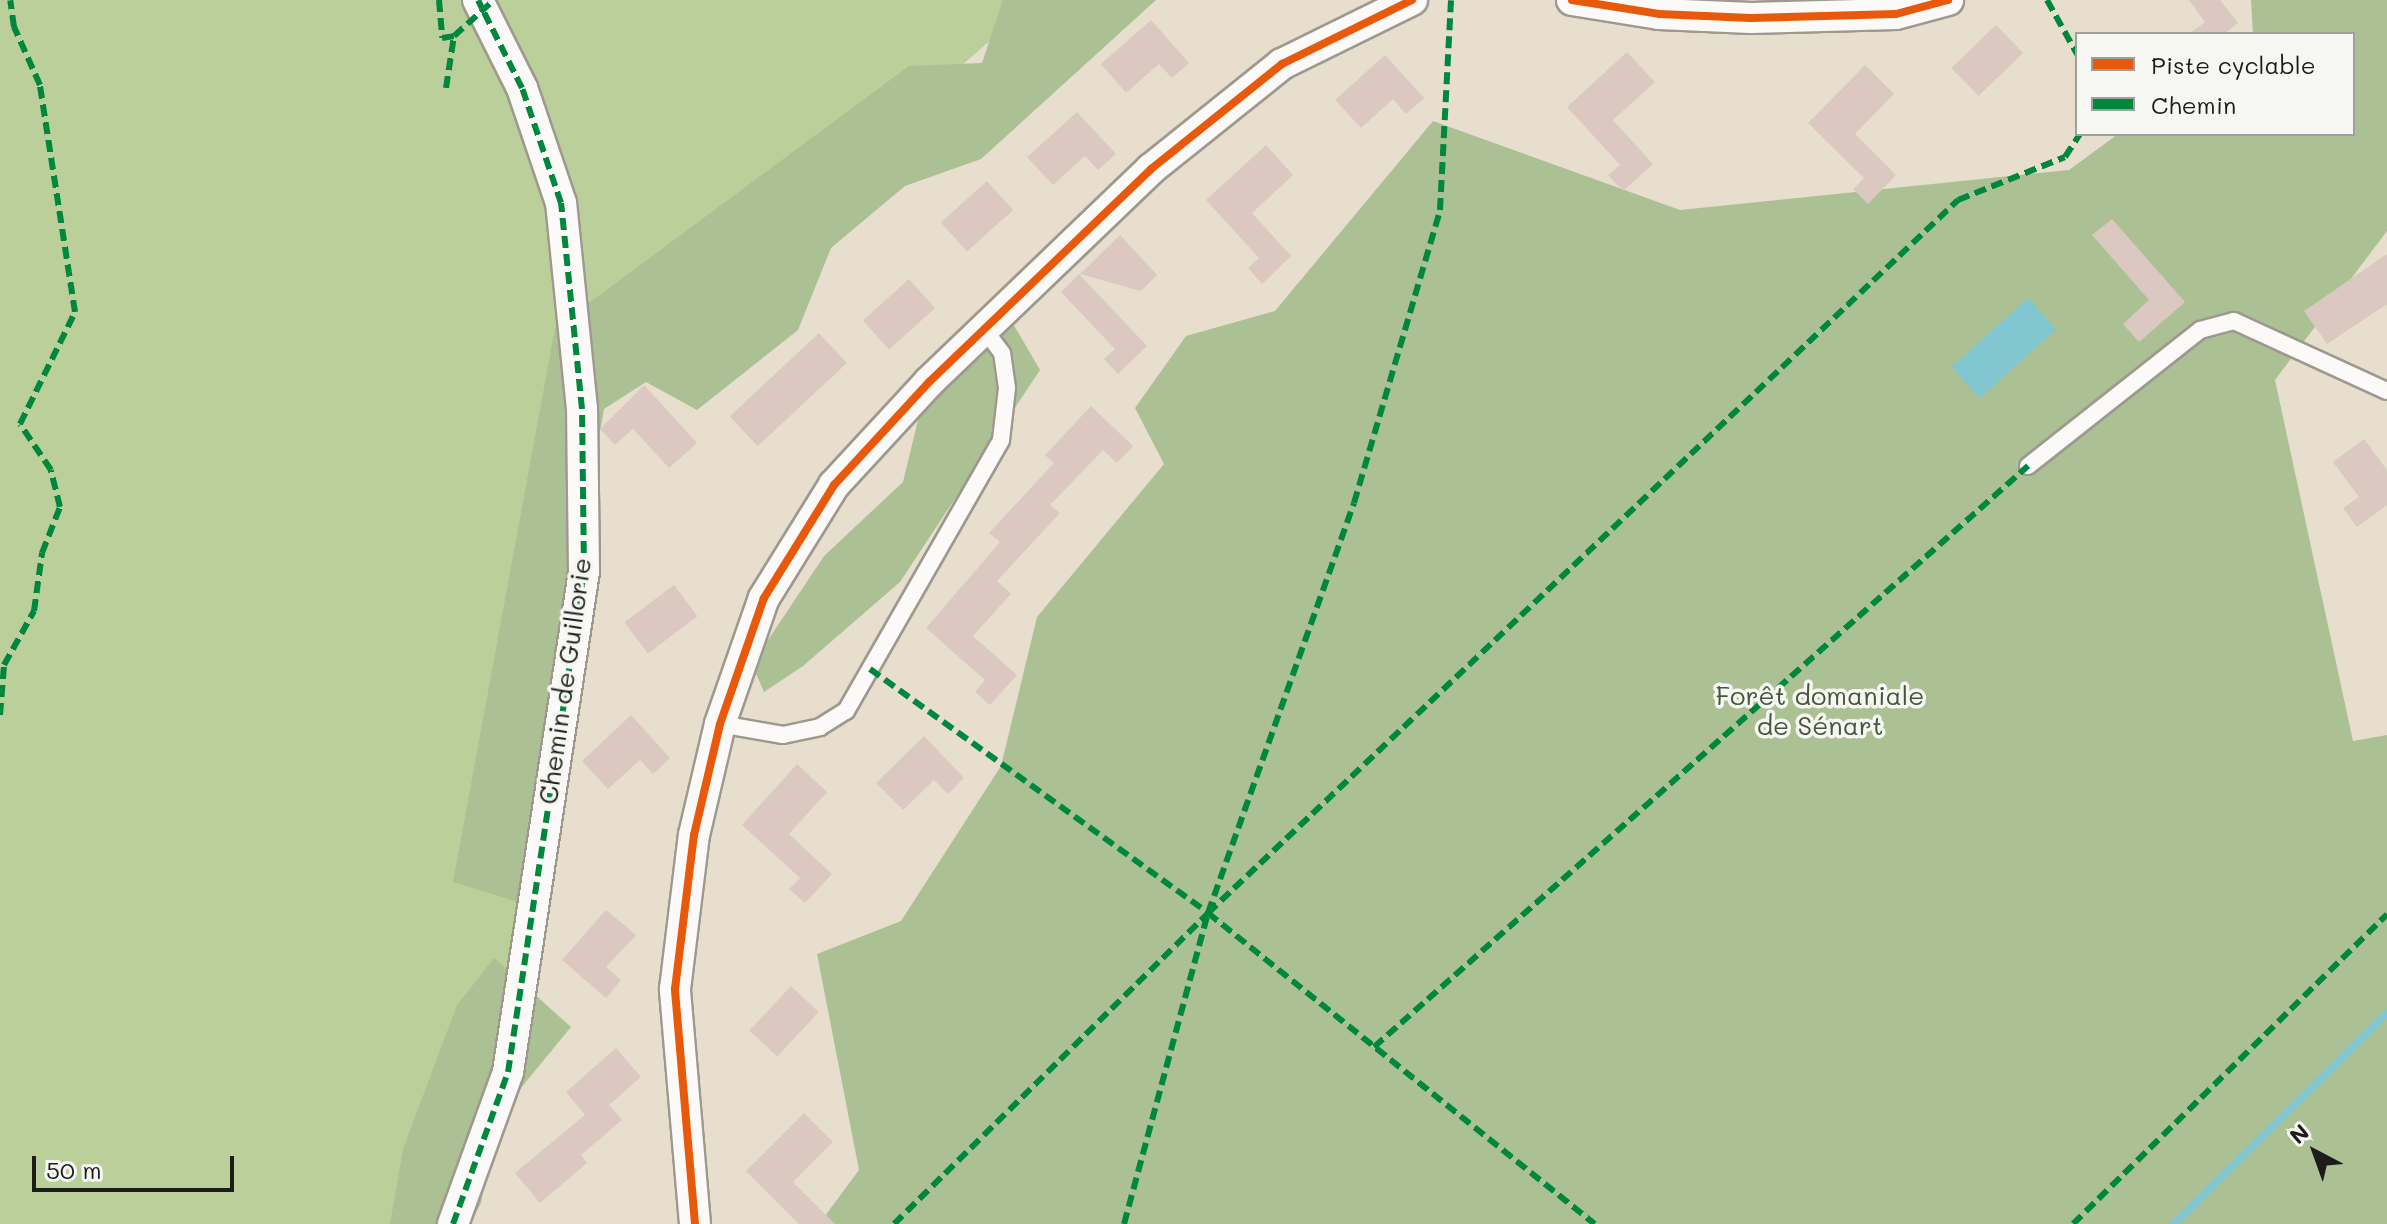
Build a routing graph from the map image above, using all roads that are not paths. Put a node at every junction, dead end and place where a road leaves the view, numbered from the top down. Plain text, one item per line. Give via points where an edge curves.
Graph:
1 (478, 0) edge
2 (1412, 0) edge
3 (1572, 0) edge
4 (1948, 0) edge
5 (984, 329) junction
6 (2387, 391) edge
7 (2028, 466) dead end
8 (720, 724) junction
9 (453, 1224) edge
10 (695, 1224) edge

1 - 9 street, Chemin de Guillorie via 522,88 561,203 582,409 584,571 508,1072
2 - 5 street via 1282,64 1151,169
3 - 4 street via 1659,14 1751,18 1896,14
5 - 8 street via 834,485 764,598
5 - 8 lane via 1002,353 1007,388 1001,440 846,711 820,727 783,735
6 - 7 lane via 2234,321 2200,330
8 - 10 street via 694,835 675,989

